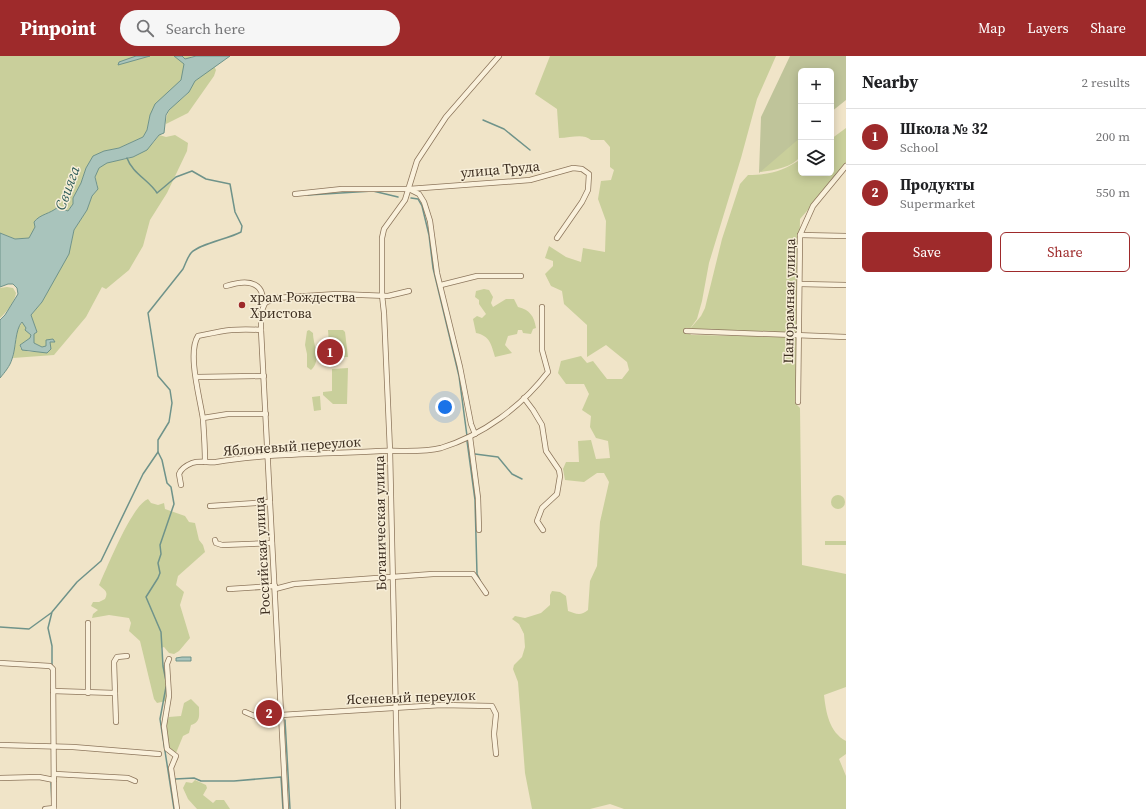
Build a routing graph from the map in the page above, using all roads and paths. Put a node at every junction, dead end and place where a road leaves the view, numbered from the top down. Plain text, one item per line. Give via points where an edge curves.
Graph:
1 (499, 56) edge
2 (846, 166) edge
3 (409, 189) junction
4 (295, 194) dead end
5 (800, 235) junction
6 (846, 236) edge
7 (557, 238) dead end
8 (520, 276) dead end
9 (800, 284) junction
10 (441, 285) junction
11 (846, 285) edge
12 (226, 286) dead end
13 (409, 291) dead end
14 (382, 295) junction
15 (265, 302) junction
16 (542, 307) dead end
17 (261, 330) junction
18 (686, 331) dead end
19 (800, 336) junction
20 (846, 337) edge
21 (264, 376) junction
22 (197, 377) junction
23 (524, 398) junction
24 (798, 402) dead end
25 (266, 414) junction
26 (203, 418) junction
27 (475, 434) junction
28 (470, 437) junction
29 (390, 451) junction
30 (267, 457) junction
31 (206, 462) junction
32 (182, 486) dead end
33 (270, 502) junction
34 (210, 506) dead end
35 (479, 530) dead end
36 (543, 530) dead end
37 (215, 540) dead end
38 (272, 543) junction
39 (392, 577) junction
40 (275, 587) junction
41 (229, 589) dead end
42 (486, 592) dead end
43 (88, 623) dead end
44 (127, 656) dead end
45 (169, 659) dead end
46 (0, 663) edge
47 (53, 691) junction
48 (88, 693) junction
49 (115, 693) junction
50 (396, 707) junction
51 (245, 712) dead end
52 (281, 716) junction
53 (116, 722) dead end
54 (0, 745) edge
55 (55, 746) junction
56 (159, 754) dead end
57 (496, 754) dead end
58 (55, 774) junction
59 (0, 778) edge
60 (54, 780) junction
61 (135, 781) dead end
62 (54, 808) edge
63 (45, 809) edge
64 (178, 809) edge
65 (286, 809) edge
66 (398, 809) edge

1 - 3 street via 441,125 417,161
2 - 5 street, Панорамная улица via 813,206
3 - 4 street via 342,189
3 - 7 street, улица Труда via 530,180 565,169 582,169 589,174 588,190
3 - 10 street via 419,194 424,202
3 - 14 street, Ботаническая улица via 402,206 384,229
5 - 6 street
5 - 9 street, Панорамная улица
8 - 10 street via 477,276
9 - 11 street
9 - 19 street, Панорамная улица
10 - 27 street
12 - 15 street via 235,282 254,285 260,290
13 - 14 street
14 - 15 street via 338,294 275,298
14 - 29 street, Ботаническая улица
15 - 17 street, Российская улица via 261,313
16 - 23 street, Яблоневый переулок via 542,350 548,372
17 - 21 street, Российская улица
17 - 22 street via 241,328 198,336 194,342
18 - 19 street
19 - 20 street
19 - 24 street, Панорамная улица
21 - 22 street
21 - 25 street, Российская улица
22 - 26 street
23 - 27 street, Яблоневый переулок via 498,421
23 - 36 street via 542,425 546,452 560,476 557,494 542,508 537,521
25 - 26 street via 228,414
25 - 30 street, Российская улица
26 - 31 street
27 - 28 street, Яблоневый переулок
28 - 29 street, Яблоневый переулок via 438,449
28 - 35 street via 478,498
29 - 30 street, Яблоневый переулок
29 - 39 street, Ботаническая улица
30 - 31 street, Яблоневый переулок
30 - 33 street, Российская улица
31 - 32 street, Яблоневый переулок via 193,463 181,470 179,474
33 - 34 street
33 - 38 street, Российская улица
37 - 38 street via 222,545
38 - 40 street, Российская улица
39 - 40 street
39 - 42 street via 473,574
39 - 50 street, Ботаническая улица
40 - 41 street
40 - 52 street, Российская улица
43 - 48 street
44 - 49 street via 117,657 114,662
45 - 64 street via 169,696 164,726 167,749 176,756 172,768
46 - 47 street via 50,666 53,669
47 - 48 street
47 - 55 street
48 - 49 street
49 - 53 street
50 - 52 street, Ясеневый переулок
50 - 57 street, Ясеневый переулок via 492,706 496,714
50 - 66 street, Ботаническая улица
51 - 52 street, Ясеневый переулок via 261,719
52 - 65 street, Российская улица
54 - 55 street
55 - 56 street
55 - 58 street
58 - 60 street
58 - 61 street via 128,778
59 - 60 street via 39,777
60 - 62 street
62 - 63 street

